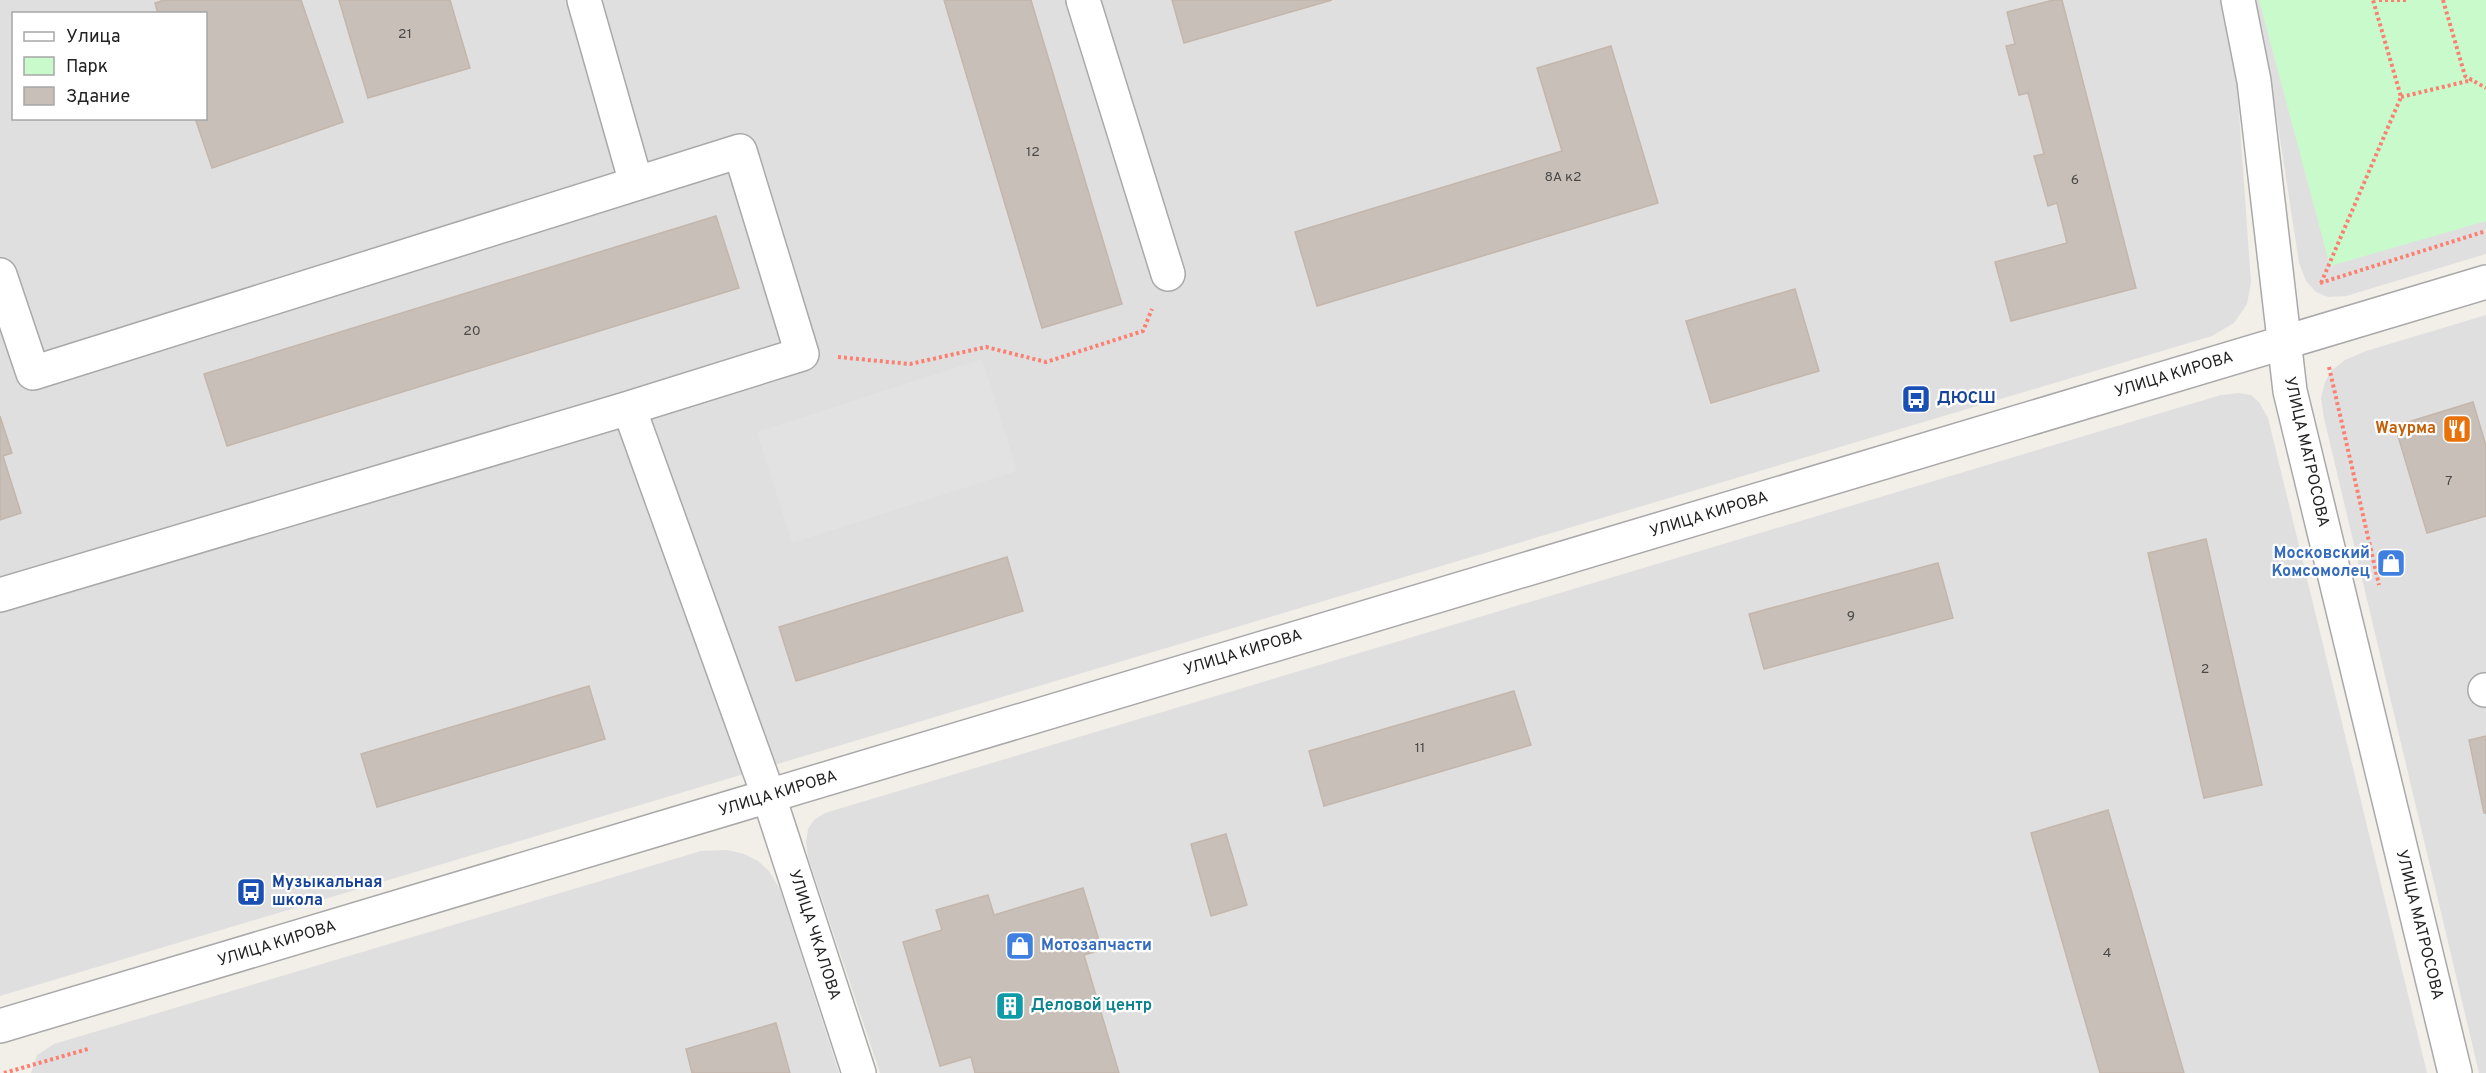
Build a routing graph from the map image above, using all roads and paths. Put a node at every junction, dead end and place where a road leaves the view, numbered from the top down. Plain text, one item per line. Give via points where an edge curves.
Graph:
1 (585, 0) edge
2 (1083, 0) edge
3 (2238, 0) edge
4 (2373, 0) edge
5 (2379, 0) edge
6 (2406, 0) edge
7 (2443, 0) edge
8 (2472, 80) junction
9 (2486, 88) edge
10 (2401, 97) junction
11 (636, 183) junction
12 (2486, 231) edge
13 (1168, 274) joint
14 (0, 275) edge
15 (2321, 282) junction
16 (2486, 282) edge
17 (2311, 286) dead end
18 (2283, 343) junction
19 (802, 354) junction
20 (629, 408) junction
21 (0, 595) edge
22 (769, 797) junction
23 (0, 1026) edge
24 (88, 1049) dead end
25 (4, 1073) edge
26 (859, 1073) edge
27 (2455, 1073) edge

1 - 11 street
2 - 13 street
3 - 18 street, УЛИЦА МАТРОСОВА via 2254,81
4 - 10 path
5 - 6 path
7 - 8 path via 2465,76
8 - 9 path
8 - 10 path
10 - 15 path
11 - 14 street via 33,373
11 - 19 street via 740,151
12 - 15 path
13 - 19 path via 1143,331 1046,362 986,347 910,364
15 - 17 path
16 - 18 street, УЛИЦА КИРОВА
18 - 22 street, УЛИЦА КИРОВА
18 - 27 street, УЛИЦА МАТРОСОВА via 2290,392
19 - 20 street
20 - 21 street
20 - 22 street, УЛИЦА ЧКАЛОВА
22 - 23 street, УЛИЦА КИРОВА
22 - 26 street, УЛИЦА ЧКАЛОВА
24 - 25 path

